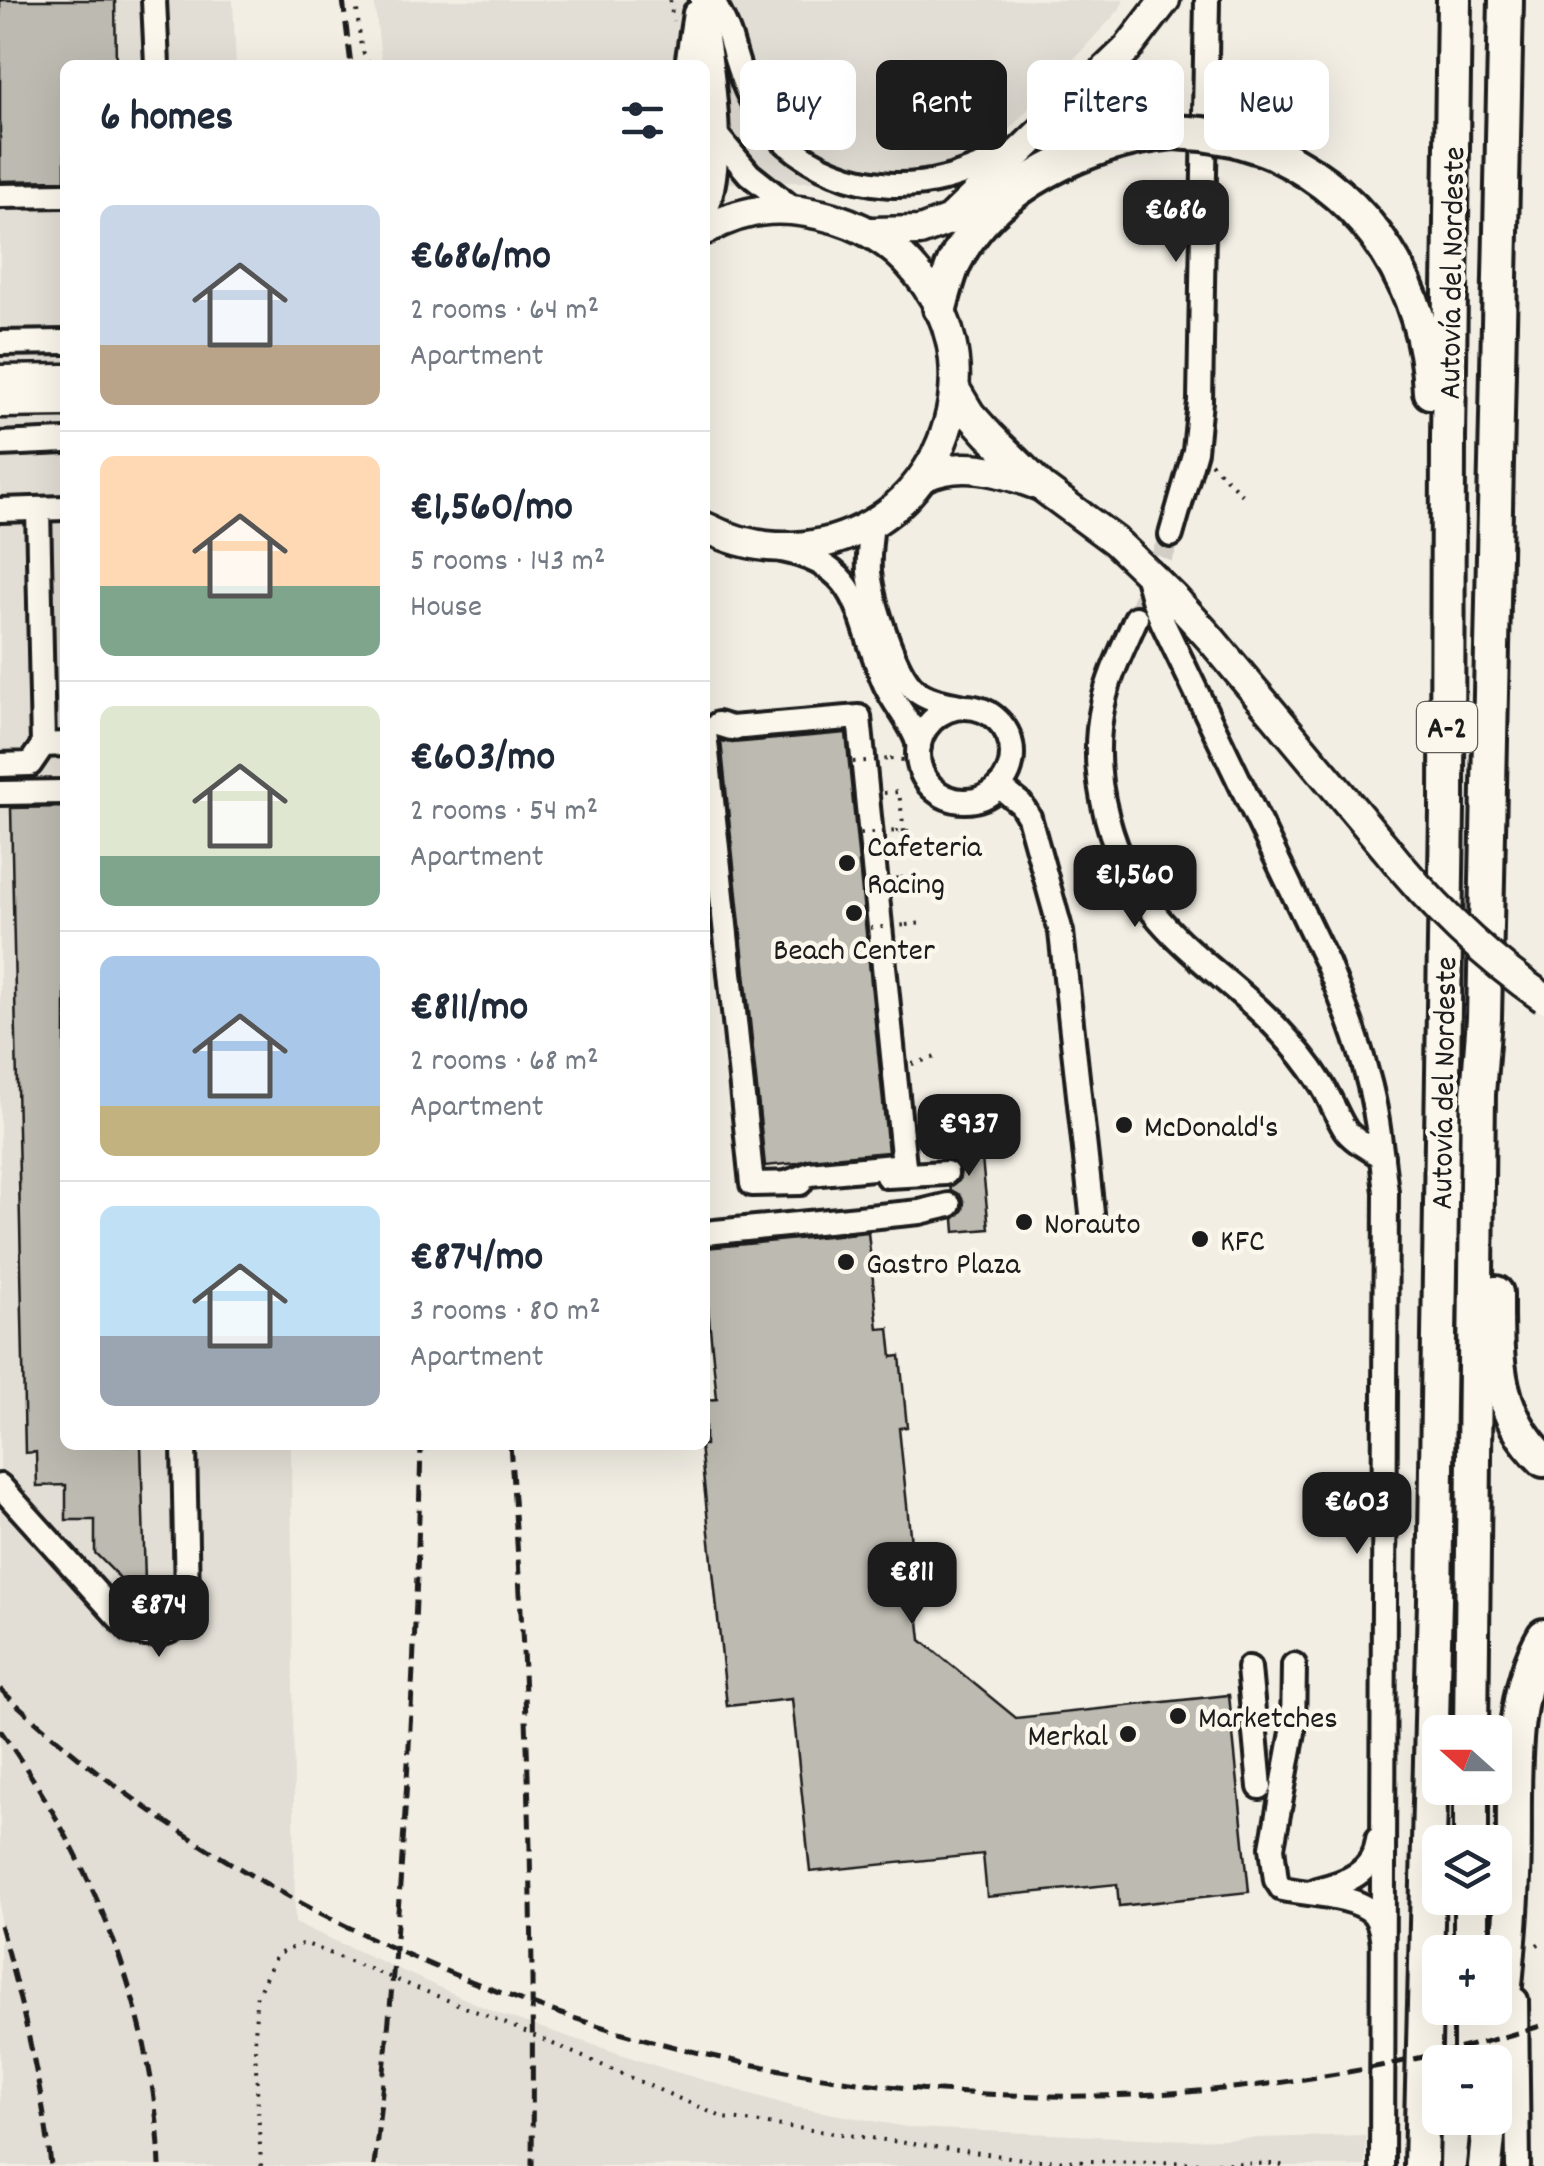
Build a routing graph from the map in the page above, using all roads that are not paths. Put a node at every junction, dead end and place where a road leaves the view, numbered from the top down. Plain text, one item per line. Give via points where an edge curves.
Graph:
1 (154, 0) edge
2 (699, 0) edge
3 (712, 0) edge
4 (1165, 0) edge
5 (1208, 0) edge
6 (1454, 0) edge
7 (1506, 0) edge
8 (156, 60) edge
9 (689, 60) edge
10 (707, 60) edge
11 (710, 79) edge
12 (718, 137) junction
13 (1020, 152) junction
14 (710, 194) edge
15 (60, 195) edge
16 (0, 196) edge
17 (793, 209) junction
18 (710, 227) edge
19 (870, 232) junction
20 (940, 308) junction
21 (60, 342) edge
22 (0, 343) edge
23 (60, 379) edge
24 (0, 380) edge
25 (955, 390) junction
26 (60, 402) edge
27 (0, 403) edge
28 (60, 441) edge
29 (0, 444) edge
30 (923, 477) junction
31 (1042, 487) junction
32 (60, 508) edge
33 (38, 509) junction
34 (0, 510) edge
35 (872, 524) junction
36 (710, 529) edge
37 (1171, 535) tunnel mouth
38 (768, 547) junction
39 (1145, 568) junction
40 (1136, 618) tunnel mouth
41 (895, 703) junction
42 (964, 706) junction
43 (710, 727) edge
44 (710, 727) edge
45 (710, 738) edge
46 (54, 744) edge
47 (918, 746) junction
48 (0, 764) edge
49 (999, 786) junction
50 (60, 792) edge
51 (0, 793) edge
52 (0, 802) edge
53 (60, 802) edge
54 (1544, 998) edge
55 (1484, 1018) junction
56 (1382, 1157) junction
57 (946, 1173) dead end
58 (789, 1182) junction
59 (949, 1206) dead end
60 (1092, 1214) dead end
61 (710, 1233) edge
62 (176, 1450) edge
63 (184, 1450) edge
64 (1437, 1455) junction
65 (1544, 1460) edge
66 (0, 1471) edge
67 (0, 1486) edge
68 (1544, 1636) edge
69 (1294, 1664) dead end
70 (1249, 1668) dead end
71 (1471, 1715) edge
72 (1260, 1787) dead end
73 (1382, 1816) junction
74 (1514, 1878) junction
75 (1304, 1893) junction
76 (1384, 1945) junction
77 (1499, 2045) edge
78 (1471, 2135) edge
79 (1488, 2135) edge
80 (1382, 2166) edge
81 (1421, 2166) edge
82 (1471, 2166) edge
83 (1485, 2166) edge
84 (1518, 2166) edge

1 - 8 street
2 - 9 street
2 - 10 street
3 - 13 street via 760,113 793,150 828,170 870,184 908,185
4 - 13 main road via 1128,48
5 - 37 street via 1200,401 1195,451
6 - 64 highway, Autovía del Nordeste / A-2
7 - 55 highway, Autovía del Nordeste / A-2
11 - 12 street
12 - 14 street
12 - 17 street via 749,174
13 - 19 main road via 949,220 920,231
15 - 16 street
17 - 18 main road via 752,212
17 - 19 main road
19 - 20 main road via 914,268
20 - 25 main road
20 - 64 highway, bridge via 969,239 1028,183 1102,146 1174,132 1274,152 1317,177 1377,234 1404,280 1429,365 1433,460 1422,1270
21 - 22 street
23 - 24 main road
25 - 30 main road via 939,450
25 - 31 main road
26 - 27 main road
28 - 29 street
30 - 31 main road via 974,468
30 - 35 main road
31 - 39 main road
32 - 33 street
33 - 34 street
33 - 46 street
35 - 38 main road via 822,544
35 - 42 street via 872,589 905,679 934,700
36 - 38 main road
38 - 41 street via 822,563 848,586
39 - 54 main road, bridge via 1461,932
39 - 56 street via 1163,623 1350,1019
40 - 56 street via 1103,702 1098,737 1104,801 1136,890 1275,1026 1320,1082 1347,1132
41 - 43 street
41 - 47 street
42 - 47 street via 934,718
42 - 49 street via 992,715 1010,738 1011,765
44 - 58 street via 859,717 904,1165
45 - 58 street via 752,1184
46 - 48 street via 30,764
47 - 49 street via 923,776 944,796 974,800
49 - 60 street via 1029,817 1061,932
50 - 51 street
52 - 53 street
55 - 65 highway via 1496,1094 1498,1374 1508,1413
55 - 71 highway, Autovía del Nordeste / A-2
56 - 73 street
57 - 58 street
59 - 61 street
62 - 66 street via 178,1596 176,1609 158,1624 131,1618
63 - 67 street via 185,1615 161,1634 130,1630
64 - 81 highway, Autovía del Nordeste / A-2
68 - 74 highway via 1530,1666 1517,1736
69 - 75 street via 1293,1732 1272,1847 1282,1889
70 - 72 street
73 - 75 street via 1377,1849 1360,1874
73 - 76 street
74 - 77 highway
74 - 84 street
75 - 76 street via 1366,1907 1380,1924
76 - 80 street
78 - 82 highway
79 - 83 highway

